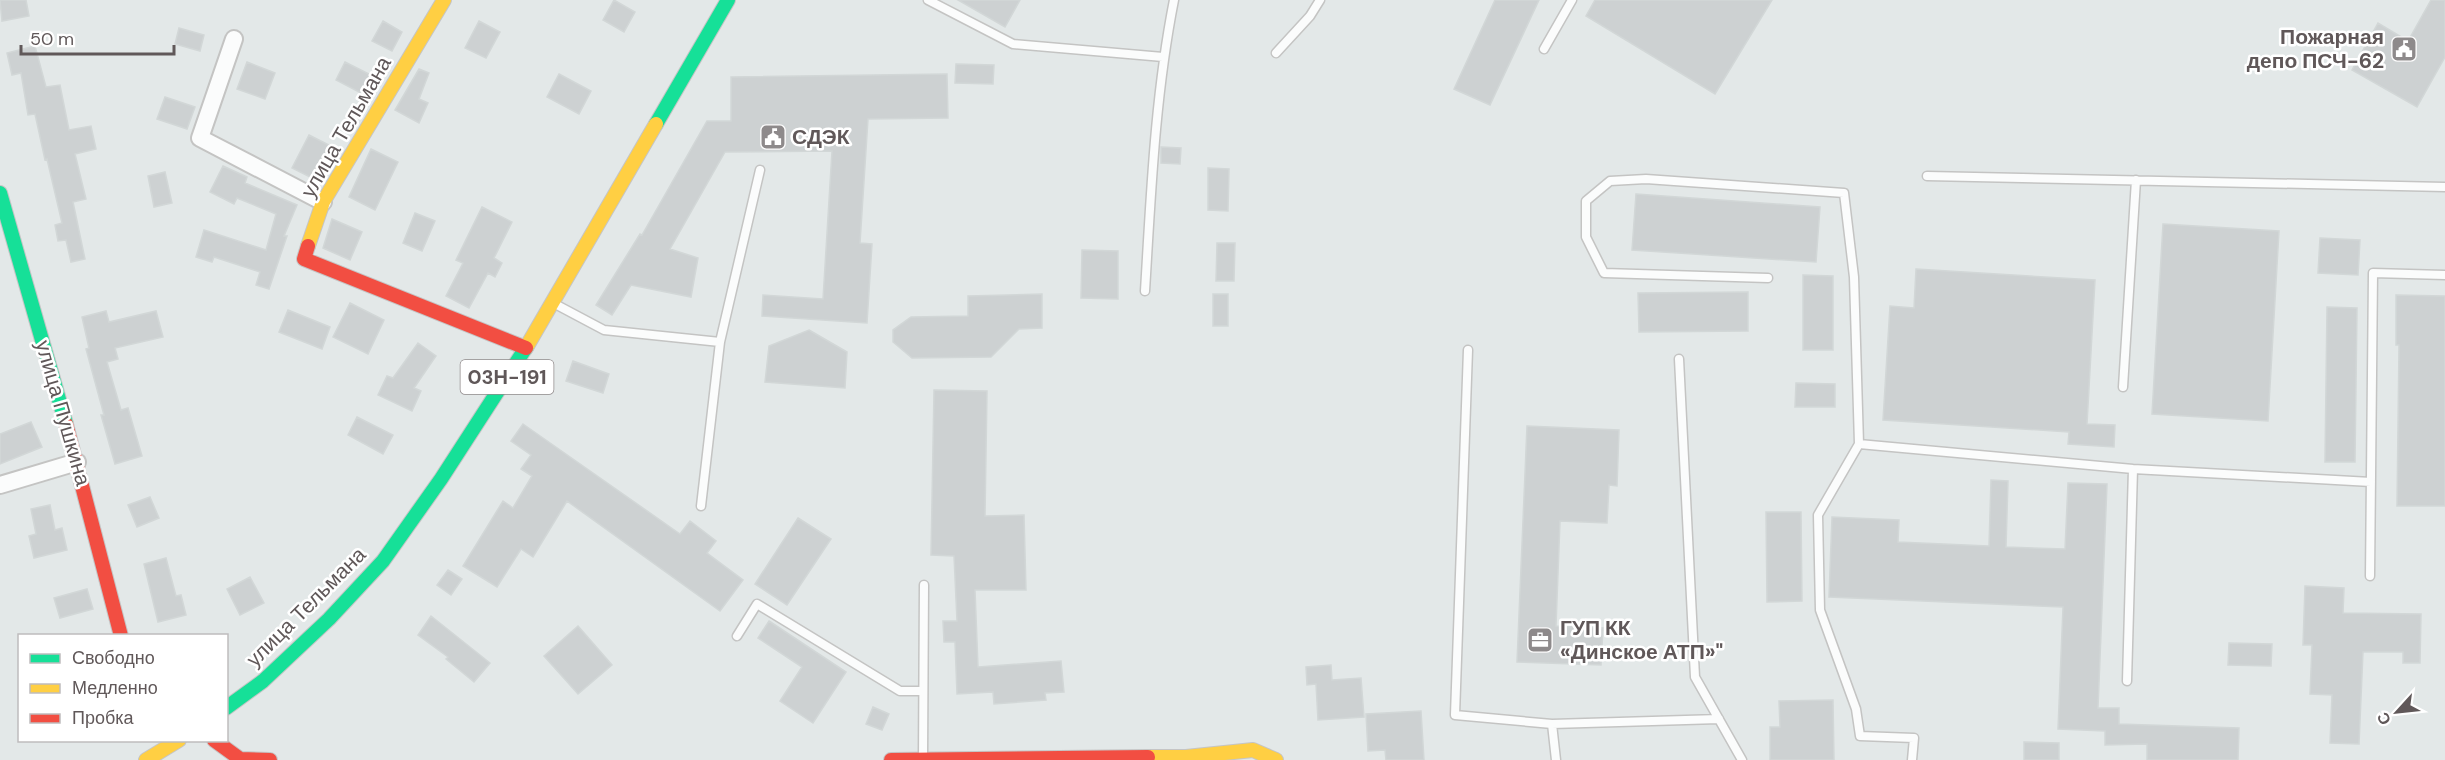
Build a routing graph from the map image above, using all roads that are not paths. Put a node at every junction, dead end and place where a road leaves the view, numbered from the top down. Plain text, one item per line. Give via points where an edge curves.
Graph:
1 (444, 0) edge
2 (728, 0) edge
3 (928, 0) edge
4 (1174, 0) edge
5 (1320, 0) edge
6 (1572, 0) edge
7 (234, 39) dead end
8 (1544, 49) dead end
9 (1276, 53) dead end
10 (1163, 57) junction
11 (760, 170) dead end
12 (1927, 176) dead end
13 (2136, 180) junction
14 (2445, 186) edge
15 (0, 193) edge
16 (323, 202) junction
17 (2445, 275) edge
18 (1768, 278) dead end
19 (1145, 291) dead end
20 (552, 303) junction
21 (720, 342) junction
22 (526, 348) junction
23 (1468, 350) dead end
24 (1679, 359) dead end
25 (2123, 387) dead end
26 (1859, 444) junction
27 (77, 462) junction
28 (2133, 469) junction
29 (2371, 482) junction
30 (0, 485) edge
31 (701, 506) dead end
32 (2370, 576) dead end
33 (924, 585) dead end
34 (120, 634) edge
35 (737, 636) dead end
36 (2127, 681) dead end
37 (923, 691) junction
38 (228, 707) edge
39 (1719, 719) junction
40 (1552, 724) junction
41 (178, 742) edge
42 (215, 742) edge
43 (149, 754) edge
44 (1187, 758) edge
45 (1089, 759) edge
46 (270, 760) edge
47 (891, 760) edge
48 (923, 760) edge
49 (1276, 760) edge
50 (1556, 760) edge
51 (1742, 760) edge
52 (1912, 760) edge

1 - 16 street, улица Тельмана
2 - 20 street, улица Тельмана / 03Н-191
3 - 10 lane via 1013,44
4 - 10 lane
5 - 9 lane
6 - 8 lane
7 - 16 street via 200,138
10 - 19 lane via 1155,117
11 - 21 lane
12 - 13 lane
13 - 14 lane
13 - 25 lane
15 - 27 street, улица Пушкина
16 - 22 street, улица Тельмана via 304,259
17 - 29 lane via 2373,273
18 - 26 lane via 1604,273 1586,237 1586,201 1610,181 1844,193 1854,277
20 - 21 lane via 604,330
20 - 22 street, улица Тельмана / 03Н-191
21 - 31 lane
22 - 38 street, улица Тельмана / 03Н-191 via 383,561 263,681
23 - 40 lane via 1455,715
24 - 39 lane via 1695,677
26 - 28 lane
26 - 52 lane via 1818,515 1820,610 1856,709 1860,736 1914,738
27 - 30 street
27 - 34 street, улица Пушкина
28 - 29 lane
28 - 36 lane
29 - 32 lane
33 - 37 lane
35 - 37 lane via 757,604 900,691
37 - 48 lane
39 - 40 lane
39 - 51 lane
40 - 50 lane
41 - 43 street
42 - 46 street via 240,759
44 - 45 street
44 - 49 street via 1253,750
45 - 48 street
47 - 48 street

